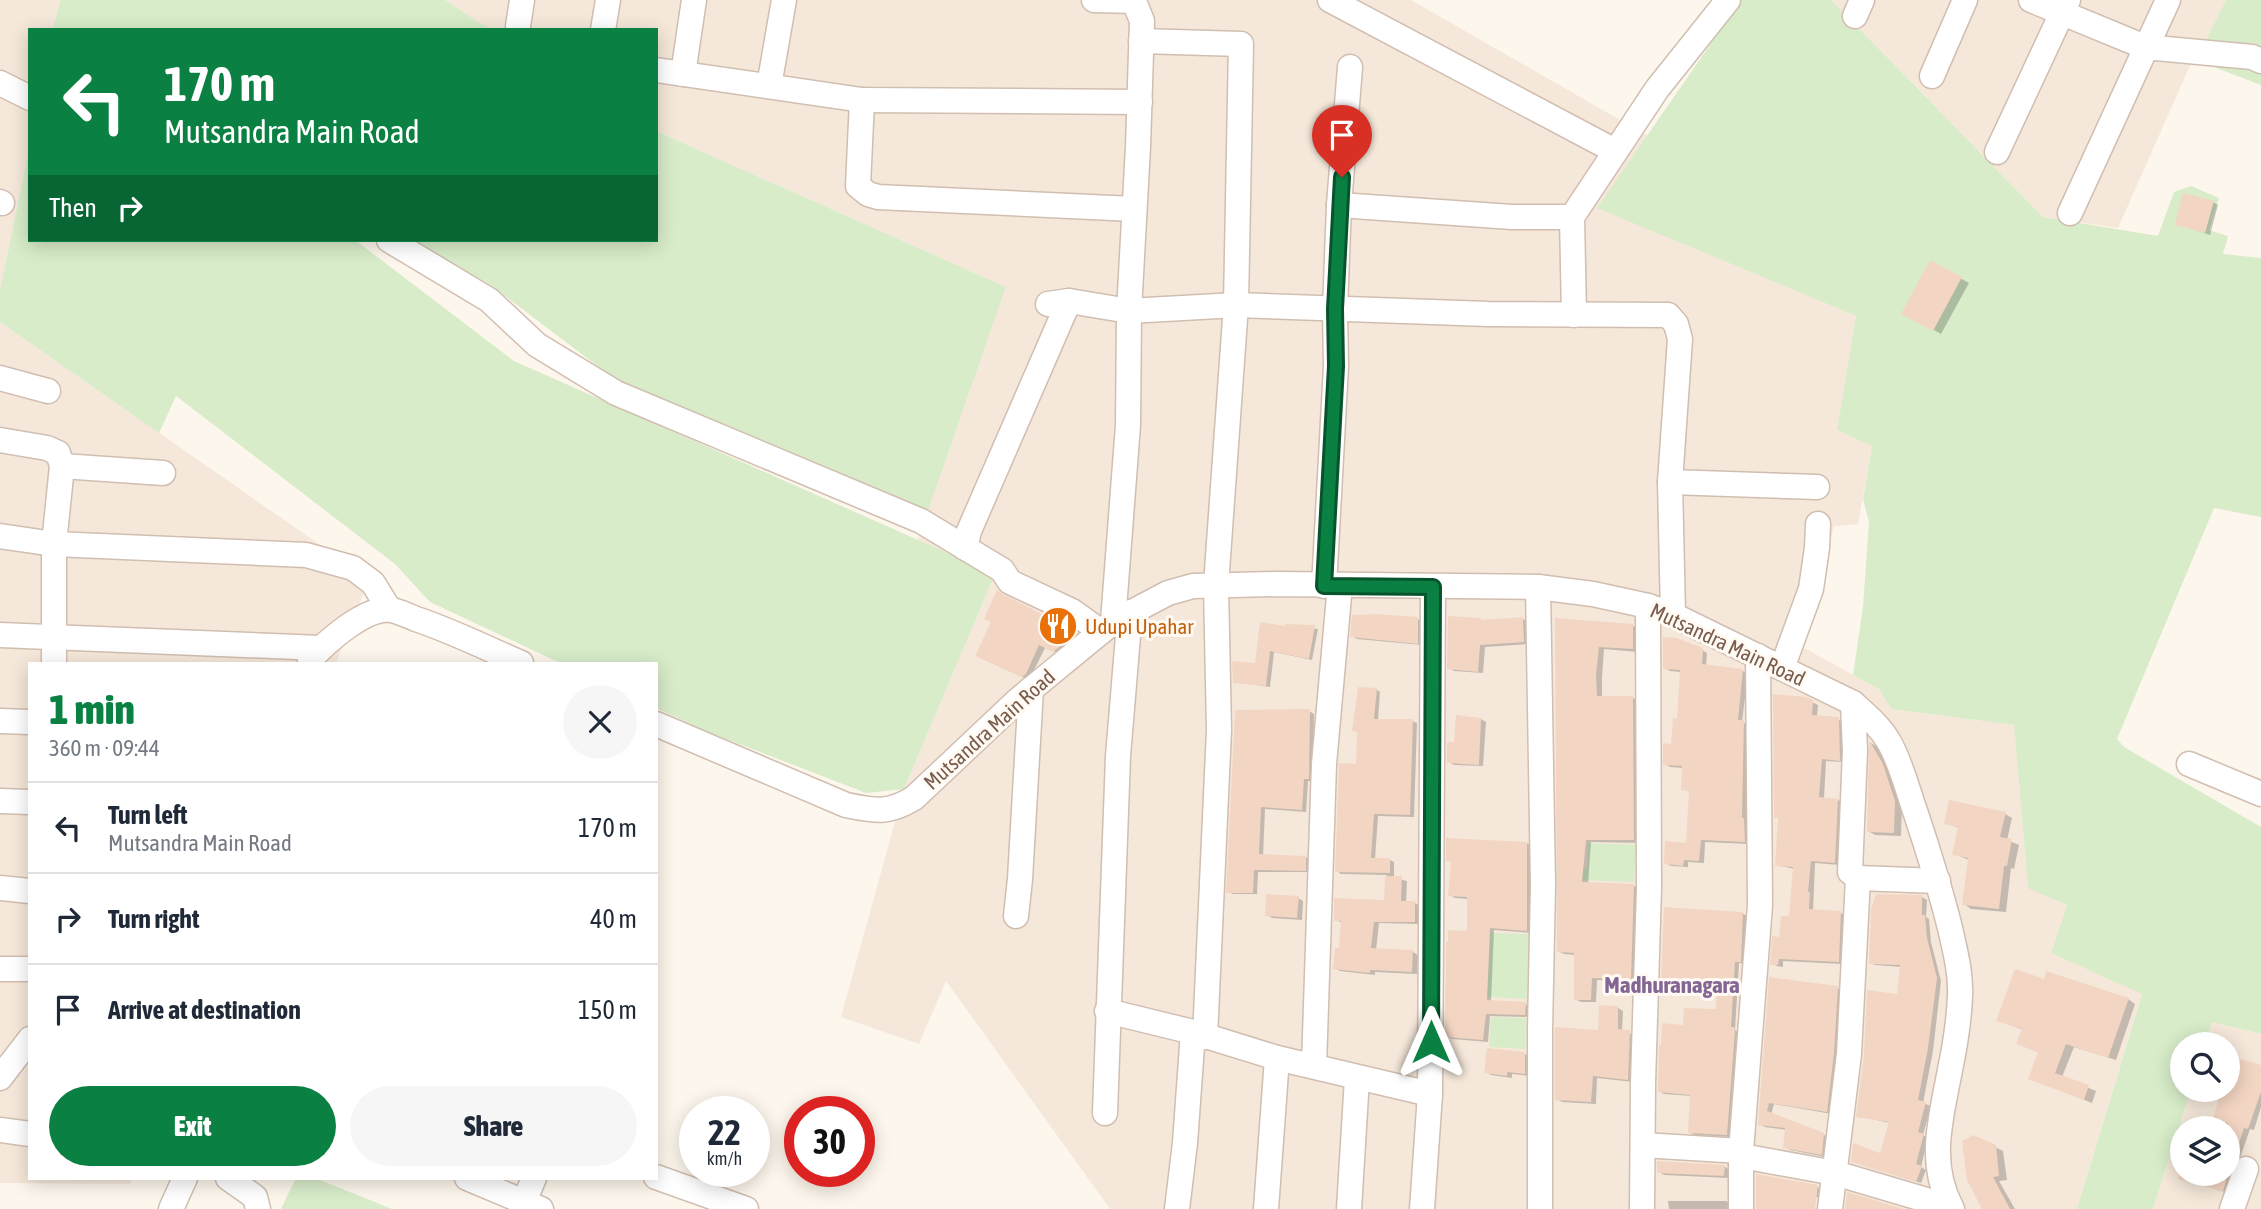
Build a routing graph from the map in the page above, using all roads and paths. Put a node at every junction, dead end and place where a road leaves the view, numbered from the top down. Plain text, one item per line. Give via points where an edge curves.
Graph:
1 (522, 0) edge
2 (608, 0) edge
3 (694, 0) edge
4 (784, 0) edge
5 (1094, 0) edge
6 (1330, 0) edge
7 (1728, 0) edge
8 (1965, 0) edge
9 (2031, 0) edge
10 (2168, 0) edge
11 (2065, 7) edge
12 (518, 26) dead end
13 (603, 28) edge
14 (1141, 41) junction
15 (2145, 47) junction
16 (2261, 61) edge
17 (1350, 67) dead end
18 (658, 70) edge
19 (683, 74) junction
20 (1931, 76) dead end
21 (0, 83) edge
22 (769, 86) junction
23 (28, 97) edge
24 (862, 100) junction
25 (1140, 102) junction
26 (1615, 150) junction
27 (1997, 152) dead end
28 (1339, 205) junction
29 (1135, 209) junction
30 (2070, 213) dead end
31 (1572, 217) junction
32 (392, 242) edge
33 (1236, 305) junction
34 (1335, 309) junction
35 (1129, 311) junction
36 (1574, 314) junction
37 (0, 378) edge
38 (48, 391) dead end
39 (0, 440) edge
40 (62, 466) junction
41 (163, 473) dead end
42 (1670, 482) junction
43 (1817, 487) dead end
44 (1818, 524) dead end
45 (0, 536) edge
46 (54, 544) junction
47 (965, 548) junction
48 (1216, 585) junction
49 (1332, 585) junction
50 (1433, 587) junction
51 (1538, 587) junction
52 (1648, 606) junction
53 (389, 609) junction
54 (1674, 615) junction
55 (1115, 622) junction
56 (0, 635) edge
57 (54, 637) junction
58 (314, 656) edge
59 (1758, 656) junction
60 (54, 662) edge
61 (519, 662) edge
62 (1782, 668) junction
63 (1031, 689) junction
64 (1853, 703) junction
65 (0, 721) edge
66 (28, 723) edge
67 (658, 725) edge
68 (2189, 764) dead end
69 (2261, 794) edge
70 (0, 801) edge
71 (28, 802) edge
72 (1858, 878) junction
73 (1938, 881) junction
74 (0, 888) edge
75 (28, 891) edge
76 (1016, 916) dead end
77 (0, 969) edge
78 (28, 969) edge
79 (1107, 1011) junction
80 (1199, 1035) junction
81 (28, 1044) edge
82 (0, 1046) edge
83 (1277, 1058) junction
84 (1314, 1066) junction
85 (0, 1078) edge
86 (1357, 1078) junction
87 (1430, 1094) junction
88 (1105, 1113) dead end
89 (0, 1130) edge
90 (28, 1134) edge
91 (1643, 1145) junction
92 (1742, 1154) junction
93 (2246, 1169) dead end
94 (1835, 1173) junction
95 (658, 1178) edge
96 (184, 1180) edge
97 (230, 1180) edge
98 (472, 1180) edge
99 (534, 1180) edge
100 (250, 1204) edge
101 (533, 1205) edge
102 (1951, 1208) edge
103 (171, 1209) edge
104 (746, 1209) edge
105 (1177, 1209) edge
106 (1266, 1209) edge
107 (1349, 1209) edge
108 (1422, 1209) edge
109 (1540, 1209) edge
110 (1642, 1209) edge
111 (1741, 1209) edge
112 (1830, 1209) edge
113 (2232, 1209) edge

1 - 12 street
2 - 13 street
3 - 19 street
4 - 22 street
5 - 14 street via 1134,1 1142,21
6 - 26 street
7 - 26 street
8 - 20 street
9 - 11 street
10 - 15 street
11 - 15 street
11 - 27 street
14 - 25 street
14 - 33 street via 1241,44
15 - 16 street
15 - 30 street
17 - 28 street
18 - 19 street
19 - 22 street
21 - 23 street
22 - 24 street
24 - 25 street
24 - 29 street via 858,186 868,194
25 - 29 street
26 - 31 street
28 - 31 street
28 - 34 street
29 - 35 street
31 - 36 street
32 - 47 street via 489,300 537,345 615,393 921,521
33 - 34 street
33 - 35 street
33 - 48 street
34 - 36 street
34 - 49 street
35 - 47 street via 1059,303
35 - 55 street via 1128,425
36 - 42 street via 1668,315 1676,324 1680,339
37 - 38 street
39 - 40 street via 47,448 58,453
40 - 41 street
40 - 46 street
42 - 43 street
42 - 54 street
44 - 62 street via 1811,589
45 - 46 street
46 - 53 street via 306,555 352,568 373,583
46 - 57 street
47 - 55 street via 1002,570 1010,582 1072,611
48 - 49 street, Mutsandra Main Road
48 - 55 street, Mutsandra Main Road via 1168,593
48 - 80 street via 1219,730
49 - 50 street, Mutsandra Main Road
49 - 84 street
50 - 51 street, Mutsandra Main Road
50 - 87 street
51 - 52 street, Mutsandra Main Road
51 - 109 street via 1543,886
52 - 54 street, Mutsandra Main Road
52 - 91 street via 1649,890
53 - 58 street via 353,624
53 - 61 street
54 - 59 street, Mutsandra Main Road
55 - 63 street, Mutsandra Main Road
55 - 79 street via 1118,756
56 - 57 street
57 - 58 street
57 - 60 street
59 - 62 street, Mutsandra Main Road
59 - 92 street via 1760,905
62 - 64 street, Mutsandra Main Road
63 - 67 street, Mutsandra Main Road via 914,798 896,809 874,811 846,805
63 - 76 street
64 - 72 street via 1850,872
64 - 73 street, Mutsandra Main Road via 1876,724 1893,751
65 - 66 street
68 - 69 street
70 - 71 street
72 - 73 street
72 - 94 street via 1849,1054
73 - 102 street, Mutsandra Main Road via 1960,971 1936,1156
74 - 75 street
77 - 78 street
79 - 80 street
79 - 88 street
80 - 83 street
80 - 105 street
81 - 82 street
81 - 85 street
83 - 84 street
83 - 106 street
84 - 86 street
86 - 87 street
86 - 107 street
87 - 108 street
89 - 90 street
91 - 92 street
91 - 110 street
92 - 94 street
92 - 111 street
93 - 113 street
94 - 102 street
94 - 112 street
95 - 104 street
96 - 103 street
97 - 100 street
98 - 101 street
99 - 101 street

